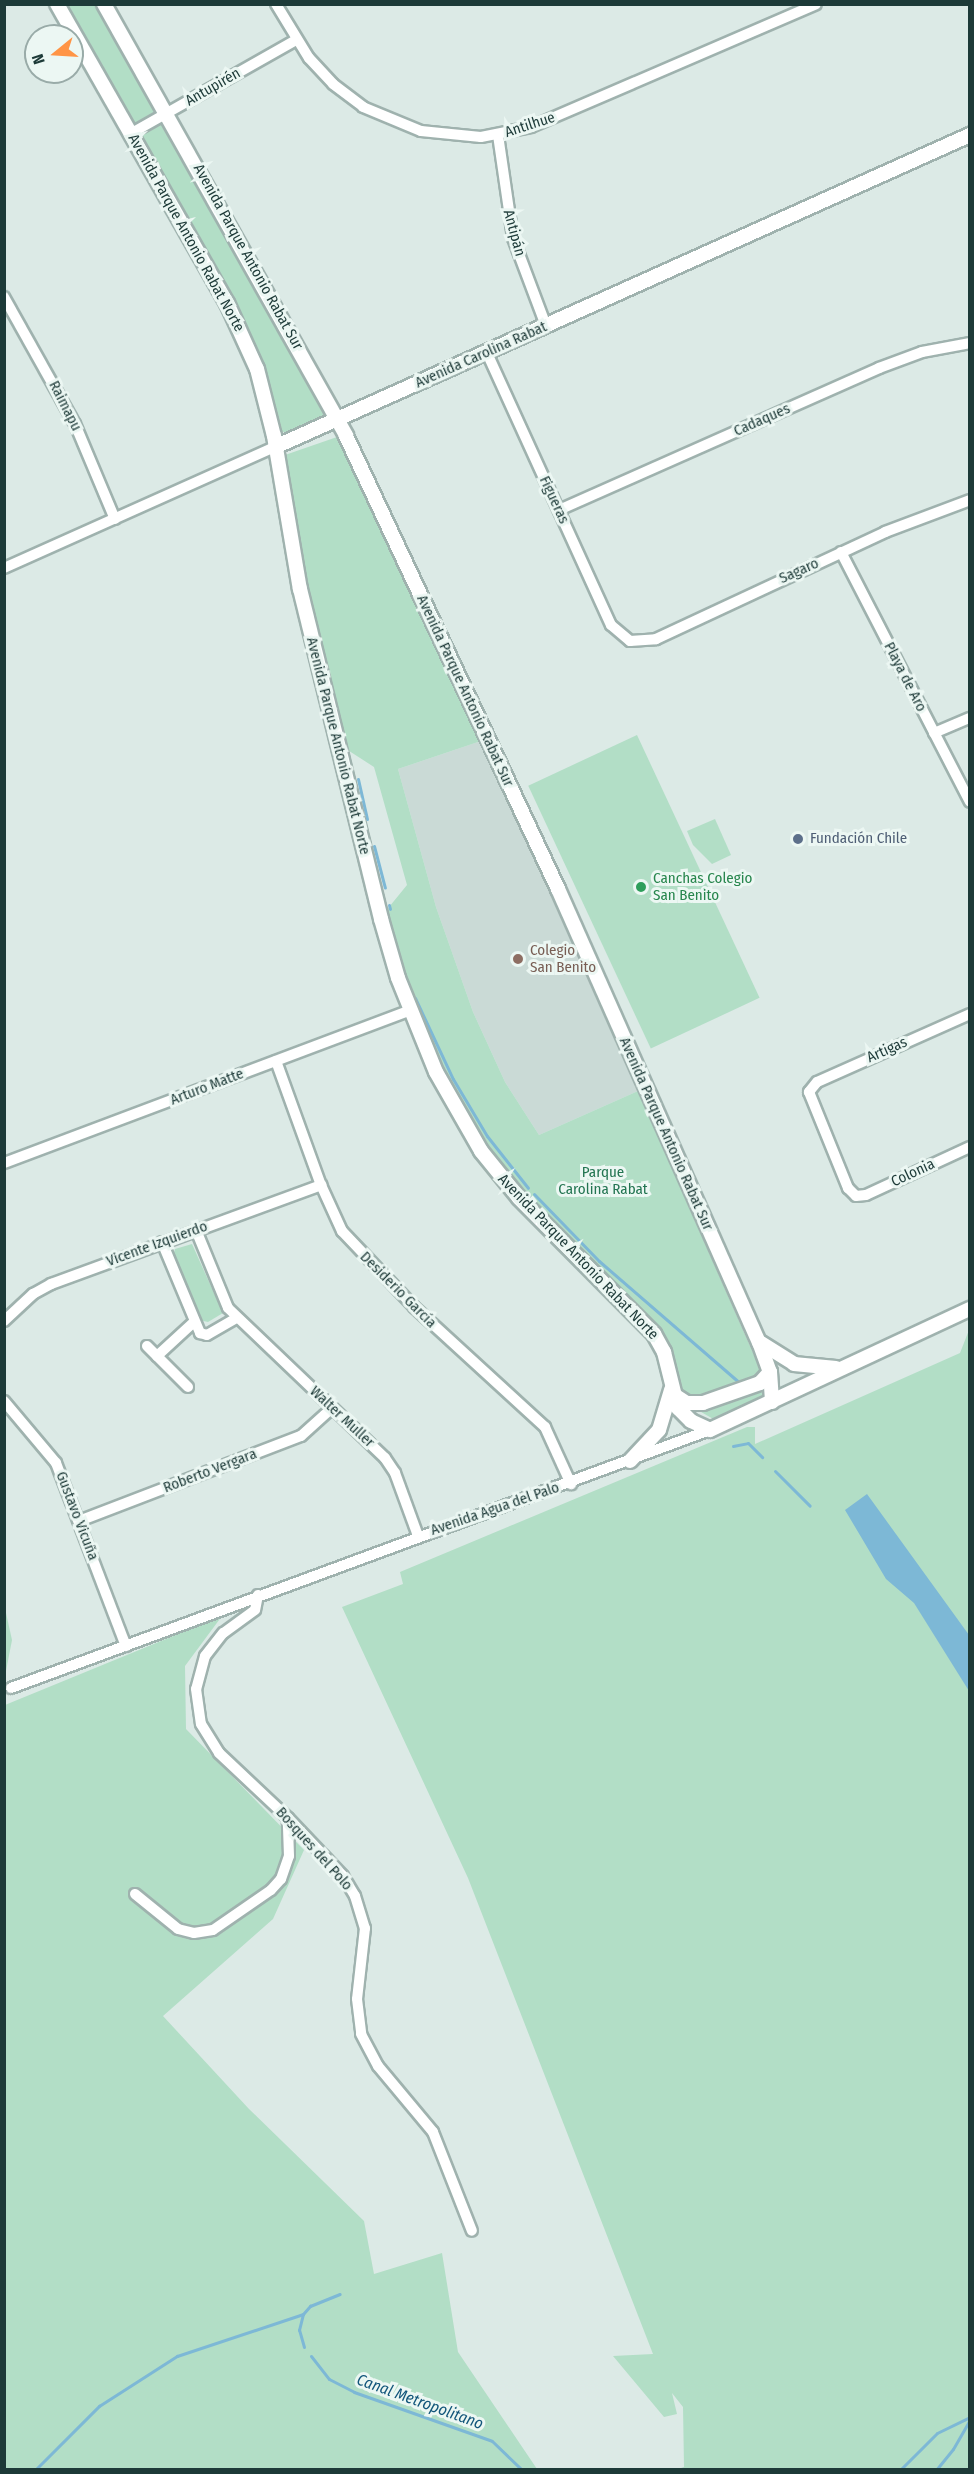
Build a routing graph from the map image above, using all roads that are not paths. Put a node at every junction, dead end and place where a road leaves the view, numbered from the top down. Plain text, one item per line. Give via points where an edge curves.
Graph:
1 (57, 4) edge
2 (104, 4) edge
3 (276, 4) edge
4 (816, 4) edge
5 (296, 40) junction
6 (166, 114) junction
7 (130, 134) junction
8 (498, 135) junction
9 (965, 139) edge
10 (4, 297) edge
11 (546, 326) junction
12 (969, 343) edge
13 (487, 353) junction
14 (338, 419) junction
15 (275, 447) junction
16 (969, 500) edge
17 (559, 510) junction
18 (115, 519) junction
19 (841, 552) junction
20 (4, 568) edge
21 (630, 640) joint
22 (969, 718) edge
23 (934, 733) junction
24 (969, 802) edge
25 (410, 1010) junction
26 (969, 1014) edge
27 (276, 1061) junction
28 (969, 1147) edge
29 (4, 1163) edge
30 (321, 1185) junction
31 (856, 1196) joint
32 (196, 1230) junction
33 (162, 1242) junction
34 (969, 1309) edge
35 (236, 1318) junction
36 (4, 1321) edge
37 (194, 1322) junction
38 (759, 1342) junction
39 (147, 1346) dead end
40 (157, 1356) junction
41 (846, 1368) junction
42 (770, 1372) junction
43 (188, 1387) dead end
44 (672, 1391) junction
45 (4, 1401) edge
46 (772, 1402) junction
47 (332, 1408) junction
48 (710, 1430) junction
49 (630, 1461) junction
50 (571, 1484) junction
51 (79, 1521) junction
52 (418, 1536) junction
53 (258, 1595) junction
54 (126, 1646) junction
55 (11, 1688) dead end
56 (288, 1818) junction
57 (135, 1894) dead end
58 (472, 2231) dead end

1 - 7 street, Avenida Parque Antonio Rabat Norte
2 - 6 street, Avenida Parque Antonio Rabat Sur
3 - 5 street, Antilhue
4 - 8 street, Antilhue via 560,115
5 - 6 street, Antupirén
5 - 8 street, Antilhue via 333,84 389,121 448,135
6 - 7 street, Antupirén
6 - 14 street, Avenida Parque Antonio Rabat Sur
7 - 15 street, Avenida Parque Antonio Rabat Norte via 245,337 267,403
8 - 11 street, Antipán via 513,238
9 - 11 street, Avenida Carolina Rabat
10 - 18 street, Raimapu via 70,414
11 - 13 street, Avenida Carolina Rabat
12 - 17 street, Cadaques via 922,352 879,368
13 - 14 street, Avenida Carolina Rabat
13 - 17 street, Figueras
14 - 15 street, Avenida Carolina Rabat
14 - 38 street, Avenida Parque Antonio Rabat Sur via 558,889
15 - 18 street, Avenida Carolina Rabat
15 - 25 street, Avenida Parque Antonio Rabat Norte via 297,578 322,684 381,919
16 - 19 street, Sagaro
17 - 21 street, Figueras via 611,625
18 - 20 street, Avenida Carolina Rabat
19 - 21 street, Sagaro via 656,639
19 - 23 street, Playa de Aro
22 - 23 street
23 - 24 street, Playa de Aro
25 - 27 street, Arturo Matte
25 - 44 street, Avenida Parque Antonio Rabat Norte via 444,1088 481,1151 554,1235 654,1334 664,1352
26 - 31 street, Artigas via 817,1082 809,1092 848,1188
27 - 29 street, Arturo Matte
27 - 30 street, Desiderio García
28 - 31 street, Colonia via 866,1195
30 - 32 street, Vicente Izquierdo
30 - 50 street, Desiderio García via 334,1219 350,1242 545,1427
32 - 33 street, Vicente Izquierdo
32 - 35 street, Walter Muller via 223,1300
33 - 36 street, Vicente Izquierdo via 45,1287
33 - 37 street
34 - 41 street, Avenida Agua del Palo
35 - 37 street via 207,1335 200,1333
35 - 47 street, Walter Muller
37 - 40 street
38 - 41 street via 794,1364 821,1370
38 - 42 street, Avenida Parque Antonio Rabat Sur
39 - 40 street
40 - 43 street
41 - 46 street, Avenida Agua del Palo
42 - 44 street via 760,1383 703,1403 687,1403
42 - 46 street, Avenida Parque Antonio Rabat Sur
44 - 48 street, Avenida Parque Antonio Rabat Norte via 683,1415
44 - 49 street via 659,1430
45 - 51 street, Gustavo Vicuña via 56,1463
46 - 48 street, Avenida Agua del Palo
47 - 51 street, Roberto Vergara via 301,1437
47 - 52 street, Walter Muller via 391,1465
48 - 49 street, Avenida Agua del Palo
49 - 50 street, Avenida Agua del Palo
50 - 52 street, Avenida Agua del Palo
51 - 54 street, Gustavo Vicuña
52 - 53 street, Avenida Agua del Palo
53 - 54 street, Avenida Agua del Palo
53 - 56 street, Bosques del Polo via 255,1610 223,1633 205,1656 197,1678 196,1701 201,1724 212,1744
54 - 55 street, Avenida Agua del Palo
56 - 57 street via 289,1856 281,1879 213,1930 194,1933 178,1929
56 - 58 street, Bosques del Polo via 343,1876 356,1896 365,1938 357,2000 361,2034 378,2066 433,2132

